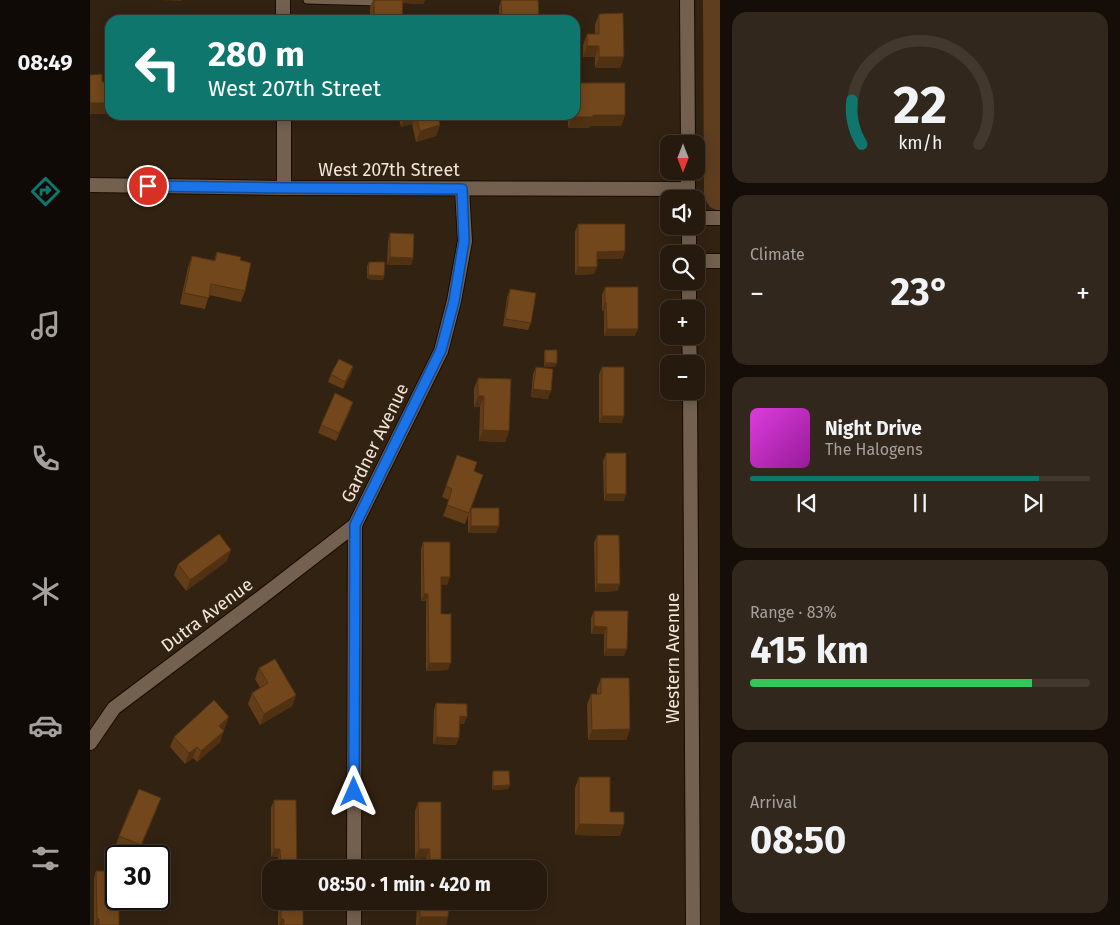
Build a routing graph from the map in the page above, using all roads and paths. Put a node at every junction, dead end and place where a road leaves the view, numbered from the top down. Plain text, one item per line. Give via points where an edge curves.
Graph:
1 (283, 0) edge
2 (307, 0) edge
3 (687, 0) edge
4 (387, 3) edge
5 (283, 15) edge
6 (284, 120) edge
7 (688, 135) edge
8 (90, 185) edge
9 (284, 188) junction
10 (462, 189) junction
11 (660, 193) edge
12 (705, 218) edge
13 (720, 218) edge
14 (705, 261) edge
15 (720, 261) edge
16 (690, 400) edge
17 (355, 525) junction
18 (90, 743) edge
19 (354, 860) edge
20 (354, 910) edge
21 (354, 925) edge
22 (694, 925) edge

1 - 5 street
2 - 4 lane
3 - 7 street
6 - 9 street
8 - 9 street, West 207th Street
9 - 10 street, West 207th Street
10 - 11 street, West 207th Street
10 - 17 street, Gardner Avenue via 464,241 454,301 441,350
12 - 13 street
14 - 15 street
16 - 22 street, Western Avenue
17 - 18 street, Dutra Avenue via 114,708
17 - 19 street, Gardner Avenue
20 - 21 street

